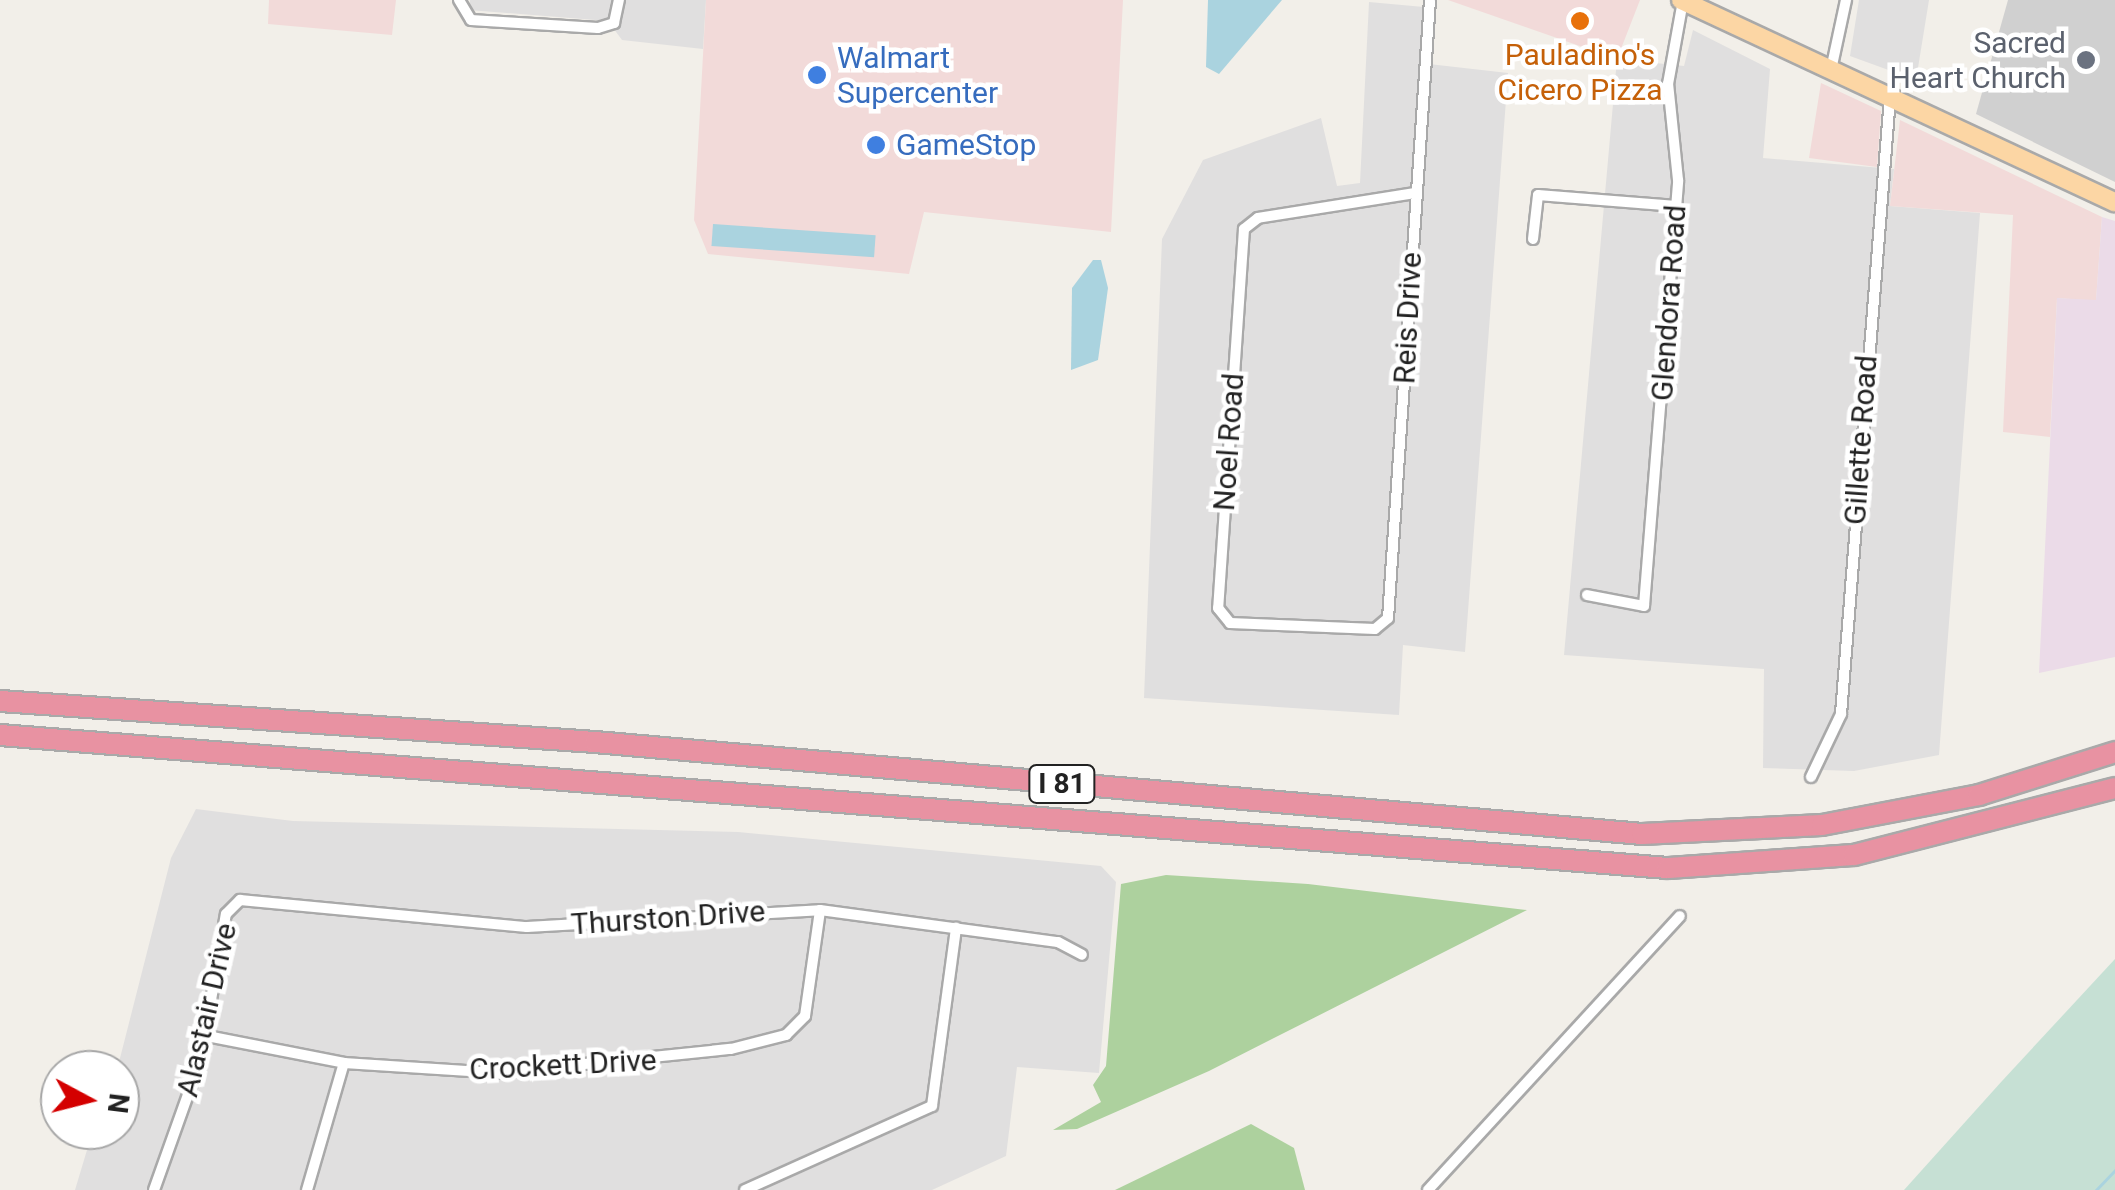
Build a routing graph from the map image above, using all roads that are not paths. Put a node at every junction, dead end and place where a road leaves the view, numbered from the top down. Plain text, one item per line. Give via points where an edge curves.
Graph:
1 (459, 0) edge
2 (618, 0) edge
3 (1430, 0) edge
4 (1682, 0) edge
5 (1846, 0) edge
6 (1831, 70) junction
7 (1890, 98) junction
8 (1415, 193) junction
9 (2115, 202) edge
10 (1676, 206) junction
11 (1533, 238) dead end
12 (1587, 595) dead end
13 (1244, 625) joint
14 (0, 702) edge
15 (0, 735) edge
16 (2115, 752) edge
17 (1811, 777) dead end
18 (2115, 788) edge
19 (251, 900) joint
20 (820, 910) junction
21 (1680, 916) dead end
22 (956, 928) junction
23 (1082, 955) dead end
24 (207, 1036) junction
25 (344, 1063) junction
26 (154, 1190) edge
27 (307, 1190) edge
28 (746, 1190) edge
29 (1428, 1190) edge

1 - 2 street via 462,14 608,27
3 - 8 street, Reis Drive
4 - 6 main road
4 - 10 street, Glendora Road via 1668,84
5 - 6 street
6 - 7 main road
7 - 9 main road
7 - 17 street, Gillette Road via 1840,714
8 - 13 street, Reis Drive via 1390,612 1376,630
8 - 13 street, Noel Road via 1258,218 1243,241 1218,608
10 - 11 street via 1538,195
10 - 12 street, Glendora Road via 1644,606
14 - 16 highway, I 81 via 595,742 1642,834 1822,825 1980,795
15 - 18 highway, I 81 via 1668,868 1854,854
19 - 20 street, Thurston Drive via 497,926
19 - 24 street, Alastair Drive via 226,914
20 - 22 street, Thurston Drive
20 - 25 street, Crockett Drive via 805,1016 776,1039 556,1072
21 - 29 street
22 - 23 street, Thurston Drive via 1058,942
22 - 28 street via 932,1106
24 - 25 street, Crockett Drive
24 - 26 street, Alastair Drive
25 - 27 street

